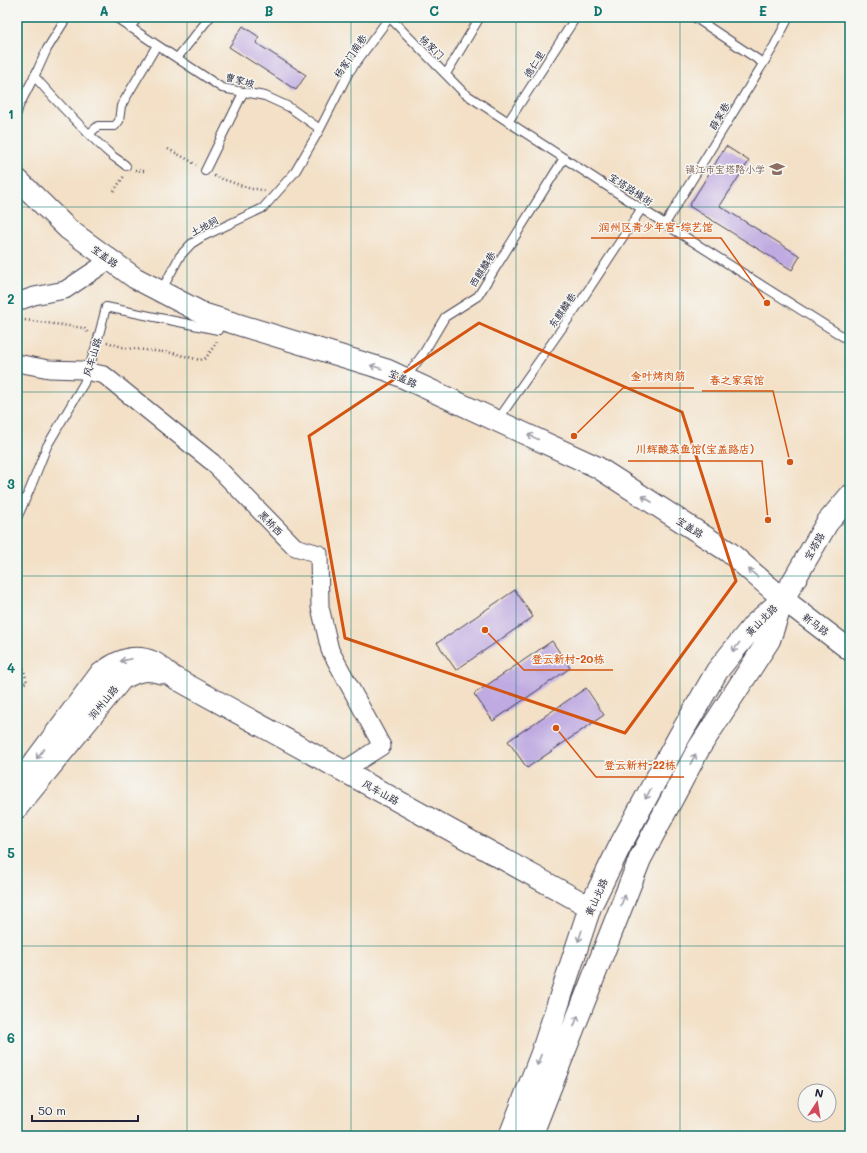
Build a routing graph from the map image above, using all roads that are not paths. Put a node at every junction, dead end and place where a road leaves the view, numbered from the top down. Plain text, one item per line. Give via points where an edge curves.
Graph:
1 (67, 17) edge
2 (115, 17) edge
3 (138, 17) edge
4 (210, 17) edge
5 (480, 17) edge
6 (576, 17) edge
7 (694, 17) edge
8 (789, 17) edge
9 (388, 18) edge
10 (130, 28) junction
11 (157, 45) junction
12 (178, 58) junction
13 (763, 63) junction
14 (446, 74) junction
15 (34, 76) junction
16 (243, 93) junction
17 (17, 112) edge
18 (508, 122) junction
19 (320, 129) junction
20 (89, 134) junction
21 (564, 158) junction
22 (127, 170) road end
23 (204, 171) road end
24 (17, 178) edge
25 (642, 208) junction
26 (665, 224) junction
27 (110, 260) junction
28 (161, 291) junction
29 (17, 302) edge
30 (219, 325) junction
31 (850, 341) edge
32 (17, 363) edge
33 (88, 372) junction
34 (404, 378) junction
35 (496, 421) junction
36 (850, 496) edge
37 (17, 518) edge
38 (783, 599) junction
39 (850, 650) edge
40 (173, 677) junction
41 (343, 771) junction
42 (17, 785) edge
43 (17, 808) edge
44 (590, 907) junction
45 (510, 1136) edge
46 (531, 1136) edge

1 - 15 lane
2 - 10 lane, 曹家坡
3 - 10 lane
4 - 12 lane
5 - 14 lane
6 - 18 lane, 德仁里
7 - 13 lane
8 - 13 lane, 薛家巷
9 - 14 lane, 杨家门
9 - 19 lane, 杨家门南巷 via 349,72
10 - 11 lane, 曹家坡
11 - 12 lane, 曹家坡
11 - 20 lane via 121,106 119,121 115,126 98,126
12 - 16 lane, 曹家坡 via 222,88
13 - 26 lane, 薛家巷
14 - 18 lane, 宝塔路横街 via 464,93
15 - 17 lane
15 - 20 lane
16 - 19 lane, 曹家坡 via 265,96 289,107
16 - 23 lane
18 - 21 lane, 宝塔路横街
19 - 28 lane, 土地祠 via 294,172 263,208 191,244 180,256
20 - 22 lane
21 - 25 lane, 宝塔路横街
21 - 34 lane, 西麒麟巷 via 478,296 445,317
24 - 27 street, 宝盖路 via 68,229
25 - 26 lane, 宝塔路横街
25 - 35 lane, 东麒麟巷 via 581,301
26 - 31 lane, 宝塔路横街
27 - 28 street, 宝盖路 via 135,278
27 - 29 street via 65,290
28 - 30 street, 宝盖路
30 - 33 lane, 风车山路, bridge via 106,307 99,343
34 -> 30 street, 宝盖路 via 387,370
32 - 33 street, 黑桥西
33 - 37 lane, 风车山路 via 70,409 47,446
33 - 41 street, 黑桥西 via 104,375 212,462 294,547 319,554 320,607 330,650 382,746
34 - 35 street, 宝盖路
38 -> 35 street, 宝盖路 via 729,552 598,467
36 - 38 main road, 宝塔路 via 827,523
38 - 39 street, 新马路
38 -> 44 main road, 黄山北路 via 754,625 718,671 679,737
46 -> 38 main road, 黄山北路 via 640,859 699,748 769,640
40 - 41 street, 风车山路
40 -> 42 street, 润州山路 via 154,662 138,658 125,659 111,666 99,675
40 - 43 street, 润州山路 via 150,670 136,672 122,679
41 - 44 street, 风车山路
44 -> 45 main road, 黄山北路 via 542,1052

